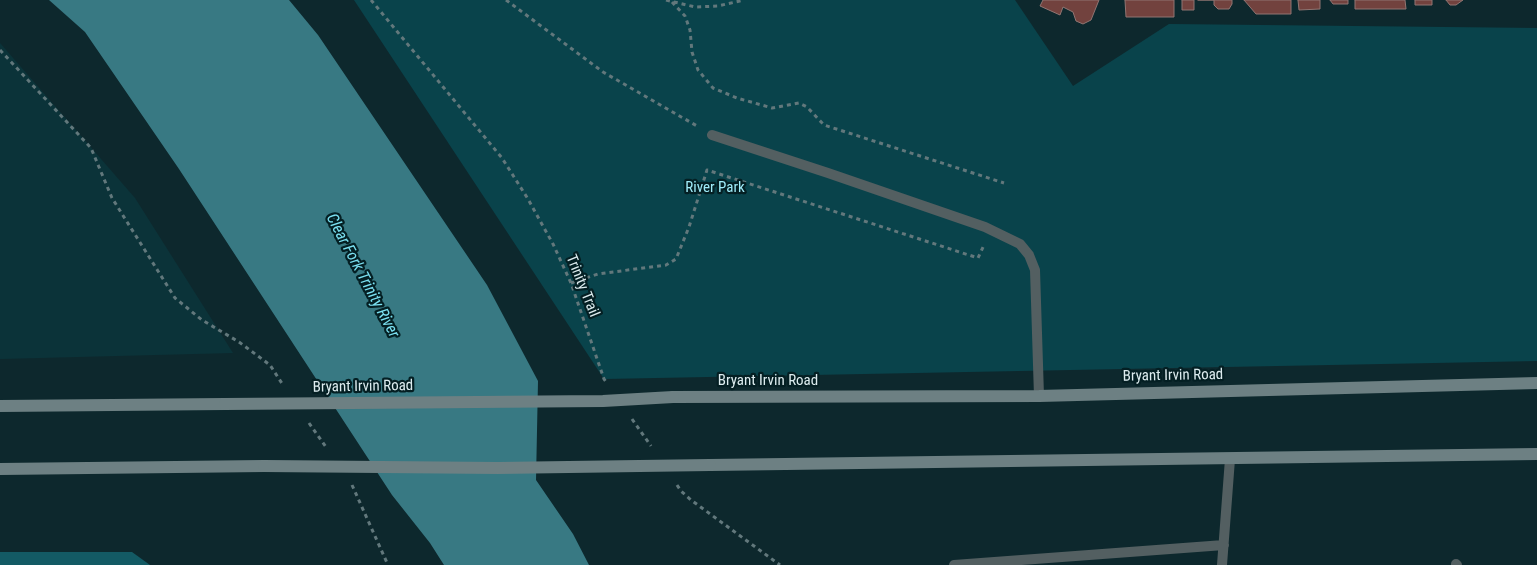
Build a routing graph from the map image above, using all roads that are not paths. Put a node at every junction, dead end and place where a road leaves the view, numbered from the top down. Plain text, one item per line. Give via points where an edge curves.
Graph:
1 (712, 135) road end
2 (1537, 383) edge
3 (1039, 396) junction
4 (0, 406) edge
5 (1534, 455) edge
6 (1230, 458) junction
7 (0, 469) edge
8 (1224, 545) junction
9 (954, 565) edge
10 (1222, 565) edge

1 - 3 lane via 990,230 1020,244 1036,270
2 - 3 main road, Bryant Irvin Road
3 - 4 main road, Bryant Irvin Road, bridge via 673,397 603,401
5 - 6 main road
6 - 7 main road, bridge via 498,468
6 - 8 lane
8 - 9 lane
8 - 10 lane

